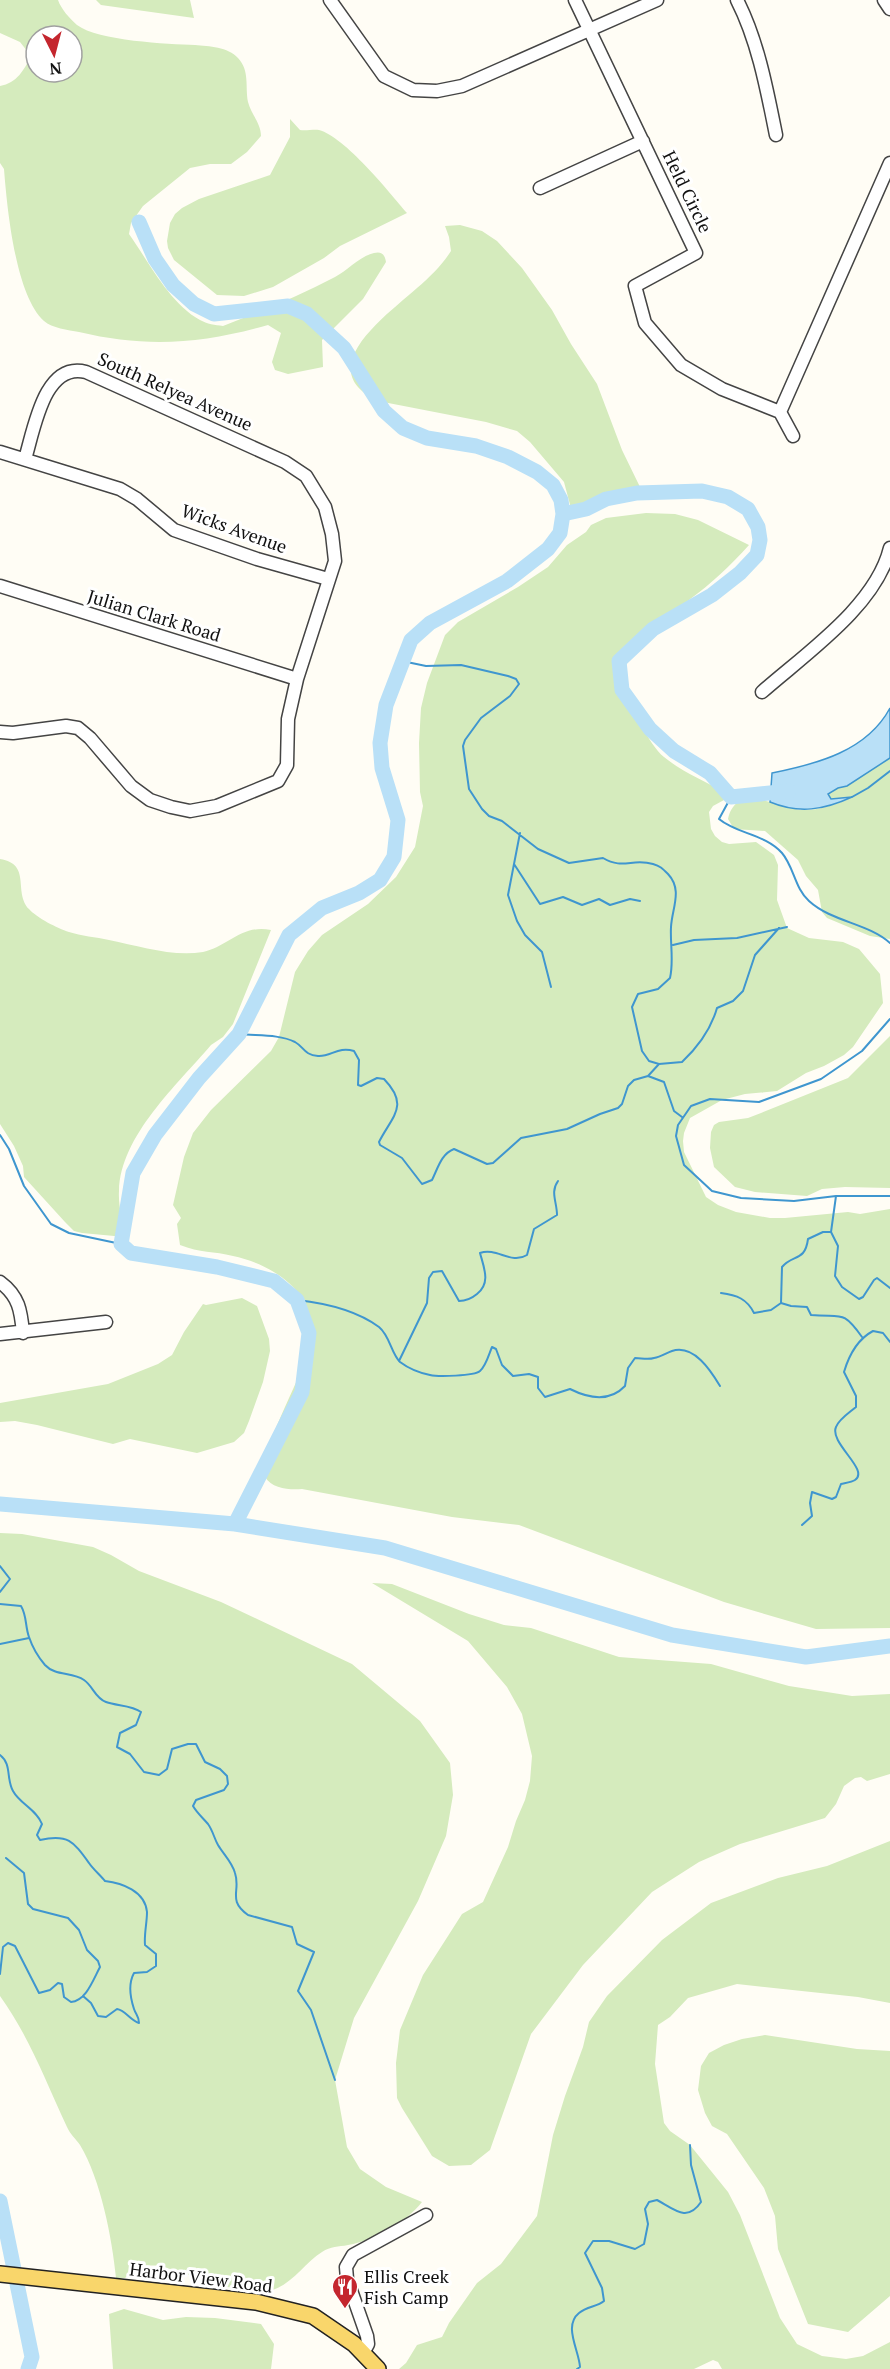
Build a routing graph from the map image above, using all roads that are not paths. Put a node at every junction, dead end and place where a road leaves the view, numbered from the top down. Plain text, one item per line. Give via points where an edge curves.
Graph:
1 (330, 0) edge
2 (575, 0) edge
3 (657, 0) edge
4 (737, 0) edge
5 (884, 0) edge
6 (890, 9) edge
7 (590, 29) junction
8 (776, 135) dead end
9 (643, 141) junction
10 (890, 163) edge
11 (540, 189) dead end
12 (780, 412) junction
13 (793, 436) dead end
14 (0, 452) edge
15 (26, 459) junction
16 (890, 548) edge
17 (328, 579) junction
18 (0, 586) edge
19 (297, 679) junction
20 (762, 692) dead end
21 (0, 732) edge
22 (0, 1282) edge
23 (106, 1322) dead end
24 (23, 1333) junction
25 (0, 1334) edge
26 (426, 2215) dead end
27 (0, 2274) edge
28 (363, 2353) junction
29 (378, 2369) edge

1 - 7 street via 384,76 413,90 462,86
2 - 7 street, Held Circle
3 - 7 street
4 - 8 street via 765,85
5 - 6 street
7 - 9 street, Held Circle
9 - 11 street
9 - 12 street, Held Circle via 696,253 635,286 645,323 681,365 722,389
10 - 12 street
12 - 13 street
14 - 15 street, Wicks Avenue
15 - 17 street, Wicks Avenue via 120,489 174,530
15 - 17 street, South Relyea Avenue via 52,384 76,369 86,372 285,462 306,476 325,507 333,534 335,561
16 - 20 street via 869,592
17 - 19 street
18 - 19 street, Julian Clark Road
19 - 21 street via 288,719 287,765 278,781 217,806 190,811 150,800 130,786 78,728
22 - 24 street via 21,1309
23 - 24 street
24 - 25 street
26 - 28 street via 353,2256 345,2267 367,2336
27 - 28 main road, Harbor View Road via 256,2302 313,2316
28 - 29 main road, Harbor View Road

